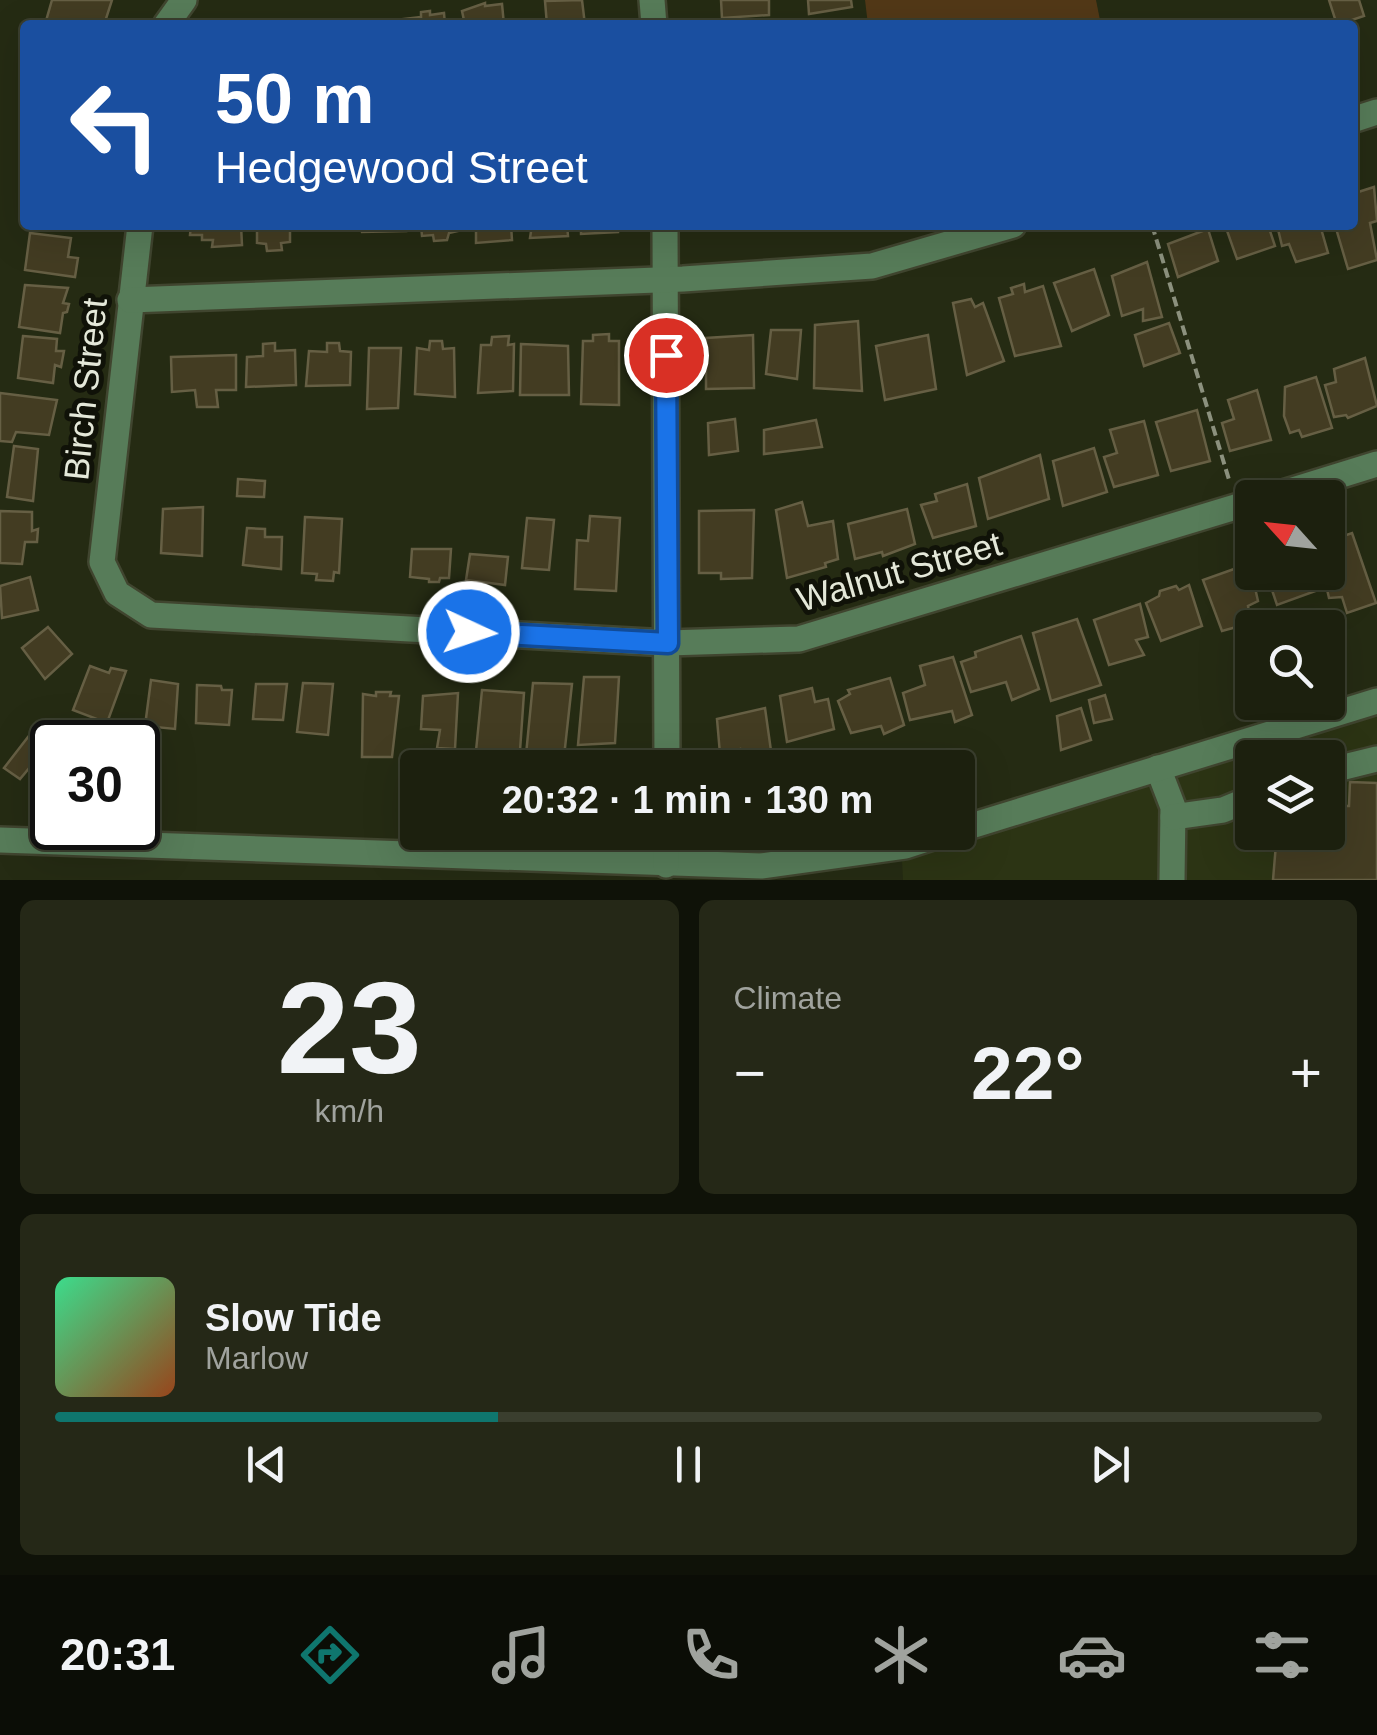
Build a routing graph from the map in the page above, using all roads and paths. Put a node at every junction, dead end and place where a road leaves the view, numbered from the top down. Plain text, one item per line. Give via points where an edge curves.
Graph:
1 (184, 0) edge
2 (168, 20) edge
3 (139, 230) edge
4 (665, 230) edge
5 (996, 230) edge
6 (1154, 230) edge
7 (666, 279) junction
8 (130, 300) junction
9 (1377, 464) edge
10 (1236, 480) edge
11 (1325, 480) edge
12 (1235, 507) edge
13 (102, 562) joint
14 (668, 643) junction
15 (1377, 702) edge
16 (667, 750) edge
17 (1377, 760) edge
18 (1345, 767) edge
19 (1158, 768) junction
20 (1235, 805) edge
21 (1172, 817) junction
22 (975, 825) edge
23 (0, 840) edge
24 (666, 850) edge
25 (876, 850) edge
26 (666, 864) junction
27 (1172, 880) edge

1 - 2 street
3 - 8 street, Birch Street
4 - 7 street
5 - 7 street via 872,266
6 - 10 path
7 - 8 street
7 - 14 street
8 - 13 street, Birch Street
9 - 11 street
12 - 14 street, Walnut Street via 799,639
13 - 14 street, Walnut Street via 117,593 151,616
14 - 16 street
15 - 19 street
17 - 18 street
19 - 21 street
19 - 22 street
20 - 21 street
21 - 27 street
23 - 26 street
24 - 26 street
25 - 26 street via 761,866

